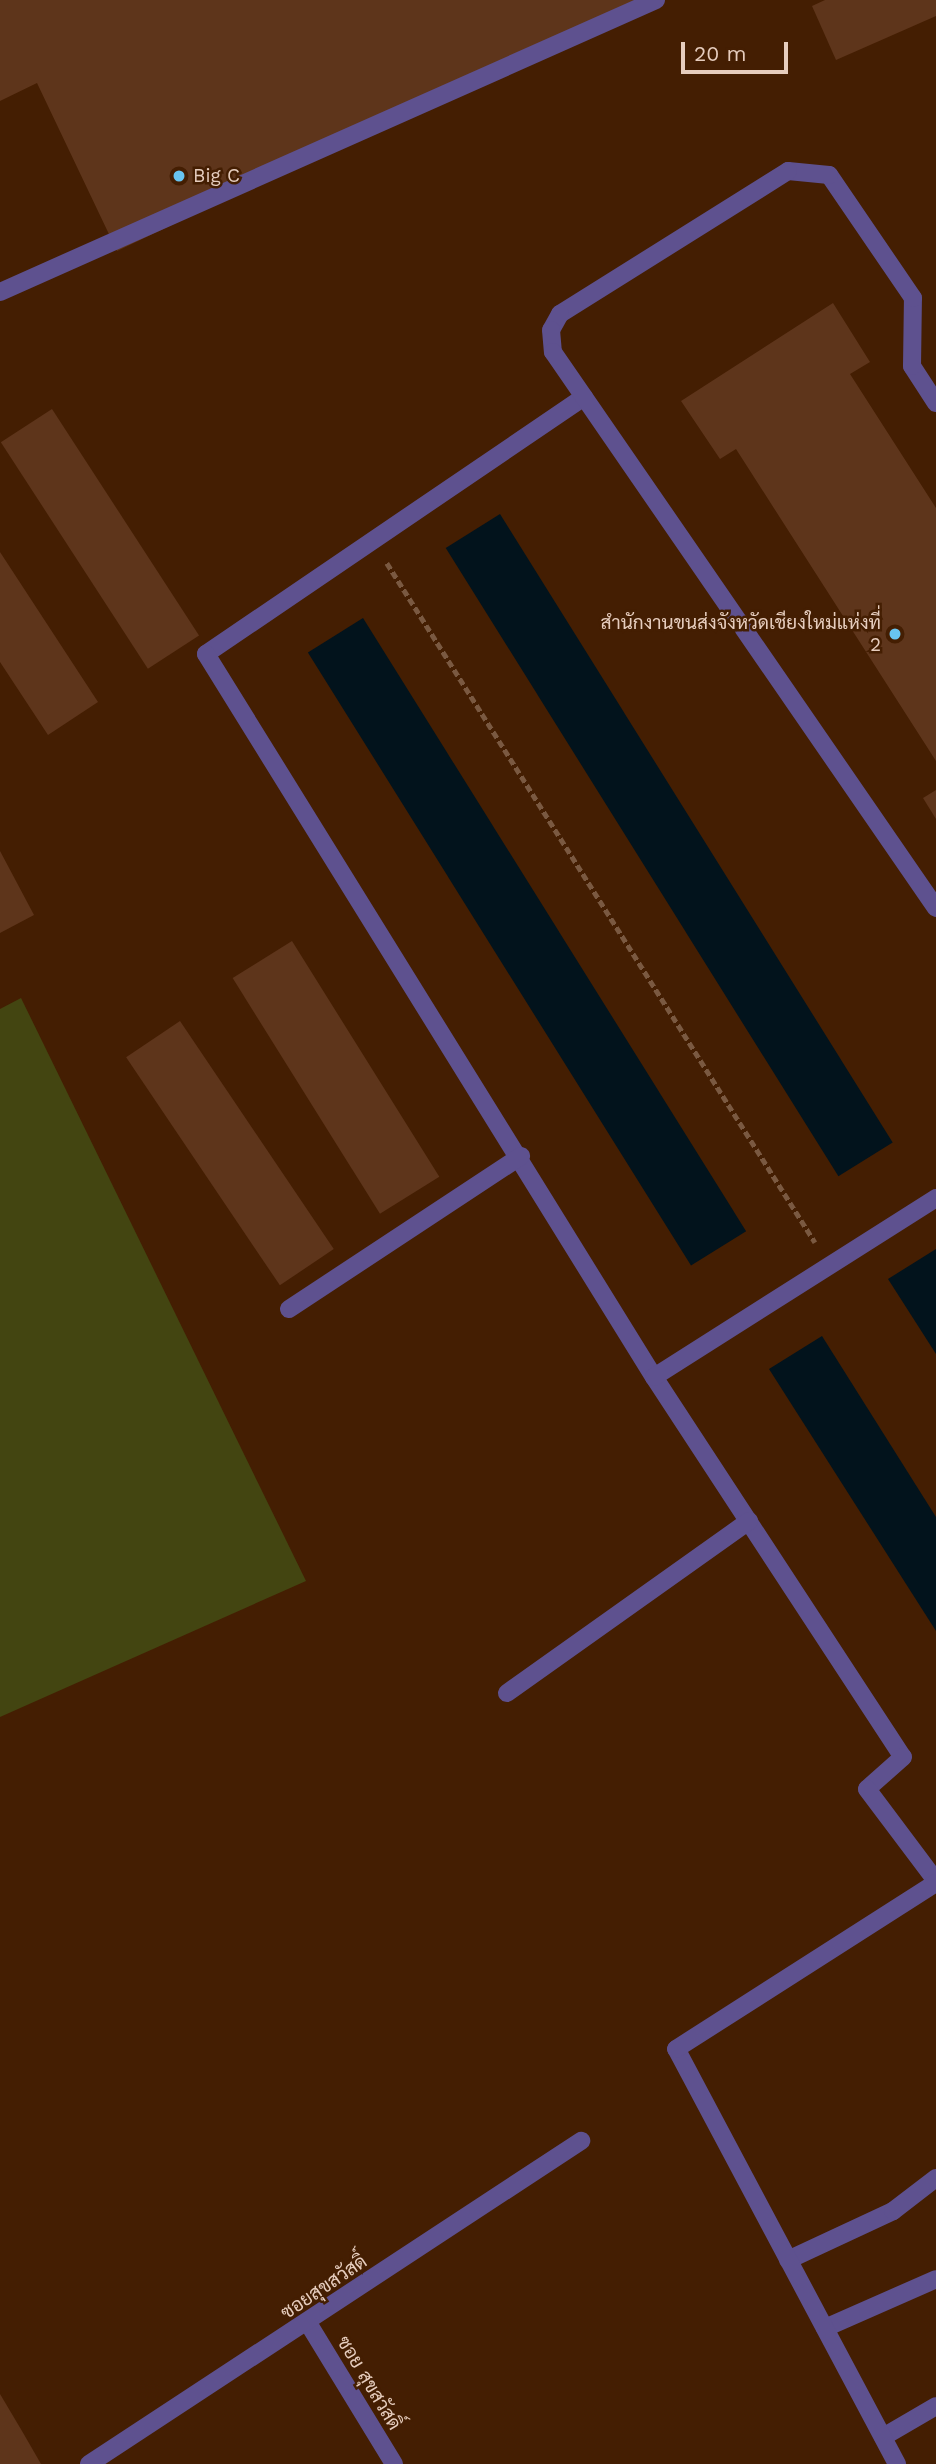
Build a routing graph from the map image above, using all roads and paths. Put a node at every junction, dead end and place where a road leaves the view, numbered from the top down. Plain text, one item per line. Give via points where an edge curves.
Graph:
1 (656, 0) edge
2 (0, 292) edge
3 (584, 397) junction
4 (936, 403) edge
5 (374, 543) junction
6 (936, 908) edge
7 (521, 1156) junction
8 (936, 1198) edge
9 (831, 1267) junction
10 (289, 1309) dead end
11 (654, 1377) junction
12 (749, 1521) junction
13 (507, 1693) dead end
14 (936, 1882) edge
15 (581, 2141) dead end
16 (936, 2178) edge
17 (788, 2260) junction
18 (936, 2279) edge
19 (308, 2323) junction
20 (825, 2328) junction
21 (936, 2406) edge
22 (883, 2437) junction
23 (89, 2464) edge
24 (394, 2464) edge
25 (897, 2464) edge

1 - 2 street
3 - 4 street via 553,352 551,330 560,314 788,171 829,175 914,298 912,366
3 - 5 street
3 - 6 street
5 - 7 street via 206,654
5 - 9 path
7 - 10 street
7 - 11 street
8 - 9 street
9 - 11 street
11 - 12 street
12 - 13 street
12 - 14 street via 903,1757 867,1789
14 - 17 street via 676,2049
15 - 19 street, ซอยสุขสวัสดิ์
16 - 17 street via 893,2211
17 - 20 street
18 - 20 street
19 - 23 street, ซอยสุขสวัสดิ์
19 - 24 street, ซอย สุขสวัสดิ์
20 - 22 street
21 - 22 street
22 - 25 street

